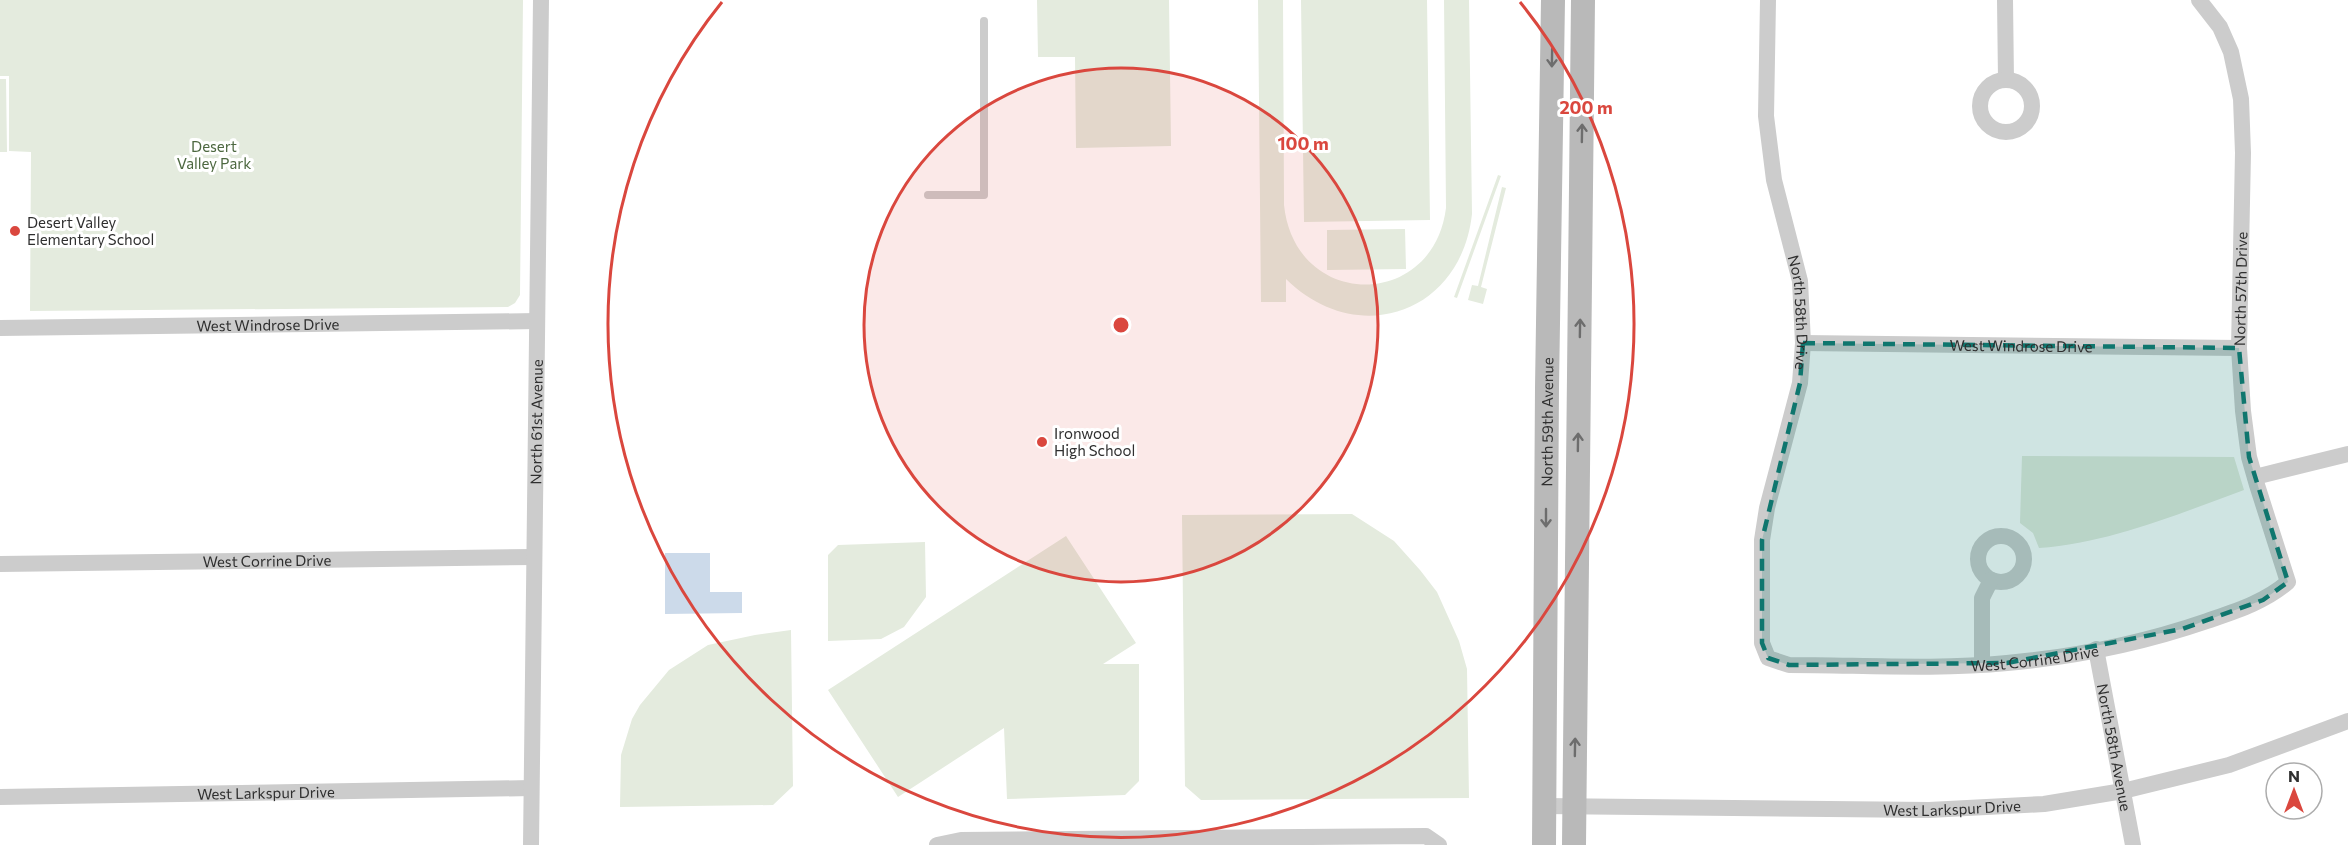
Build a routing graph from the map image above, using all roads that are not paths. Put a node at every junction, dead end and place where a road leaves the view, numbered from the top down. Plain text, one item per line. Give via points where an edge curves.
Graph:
1 (541, 0) edge
2 (1553, 0) edge
3 (1583, 0) edge
4 (1768, 0) edge
5 (2005, 0) edge
6 (2199, 0) edge
7 (984, 21) dead end
8 (2006, 80) dead end
9 (928, 195) dead end
10 (537, 321) junction
11 (0, 328) edge
12 (1548, 334) junction
13 (1803, 343) junction
14 (2239, 348) junction
15 (1579, 387) junction
16 (2348, 454) edge
17 (2255, 477) junction
18 (533, 557) junction
19 (0, 564) edge
20 (1990, 580) dead end
21 (2288, 582) joint
22 (2096, 649) junction
23 (1768, 658) joint
24 (1982, 664) junction
25 (2348, 721) edge
26 (531, 788) junction
27 (2122, 791) junction
28 (0, 796) edge
29 (1544, 806) junction
30 (1574, 806) junction
31 (1438, 844) edge
32 (531, 845) edge
33 (937, 845) edge
34 (1544, 845) edge
35 (1574, 845) edge
36 (2133, 845) edge

1 - 10 street, North 61st Avenue
2 -> 12 main road, North 59th Avenue
15 -> 3 main road, North 59th Avenue
4 - 13 street, North 58th Drive via 1766,116 1774,180 1800,281
5 - 8 street
6 - 14 street, North 57th Drive via 2220,27 2231,52 2241,99
7 - 9 lane via 984,195
10 - 11 street, West Windrose Drive
10 - 18 street, North 61st Avenue
12 - 15 main road via 1567,355
12 -> 29 main road, North 59th Avenue
13 - 14 street, West Windrose Drive
13 - 23 street, North 58th Drive via 1800,383 1762,540 1762,643
14 - 17 street, North 57th Drive via 2243,411
30 -> 15 main road, North 59th Avenue
16 - 17 street
17 - 21 street, North 57th Drive
18 - 19 street, West Corrine Drive
18 - 26 street, North 61st Avenue
20 - 24 street via 1982,598
21 - 22 street, West Corrine Drive via 2277,592 2242,609 2182,629
22 - 24 street, West Corrine Drive
22 - 27 street, North 58th Avenue
23 - 24 street, West Corrine Drive via 1789,665
25 - 27 street, West Larkspur Drive via 2229,765
26 - 28 street, West Larkspur Drive
26 - 32 street, North 61st Avenue
27 - 30 street, West Larkspur Drive via 2044,804 1929,810
27 - 36 street, North 58th Avenue
29 - 30 street, West Larkspur Drive
29 - 34 main road, North 59th Avenue
30 - 35 main road, North 59th Avenue
31 - 33 street via 1426,836 962,840

